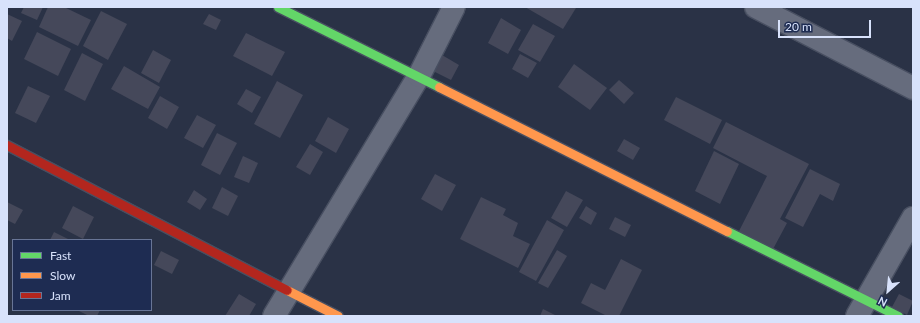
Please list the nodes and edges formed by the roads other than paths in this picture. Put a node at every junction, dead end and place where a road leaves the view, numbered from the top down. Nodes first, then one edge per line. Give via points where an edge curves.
1 (278, 7) edge
2 (454, 7) edge
3 (756, 7) edge
4 (419, 76) junction
5 (913, 88) edge
6 (7, 145) edge
7 (913, 218) edge
8 (288, 291) junction
9 (861, 308) edge
10 (274, 316) edge
11 (338, 316) edge
12 (898, 316) edge

1 - 4 street
2 - 4 street
3 - 5 street
4 - 8 street
4 - 9 street
6 - 8 street
7 - 9 street
8 - 10 street
8 - 11 street
9 - 12 street

